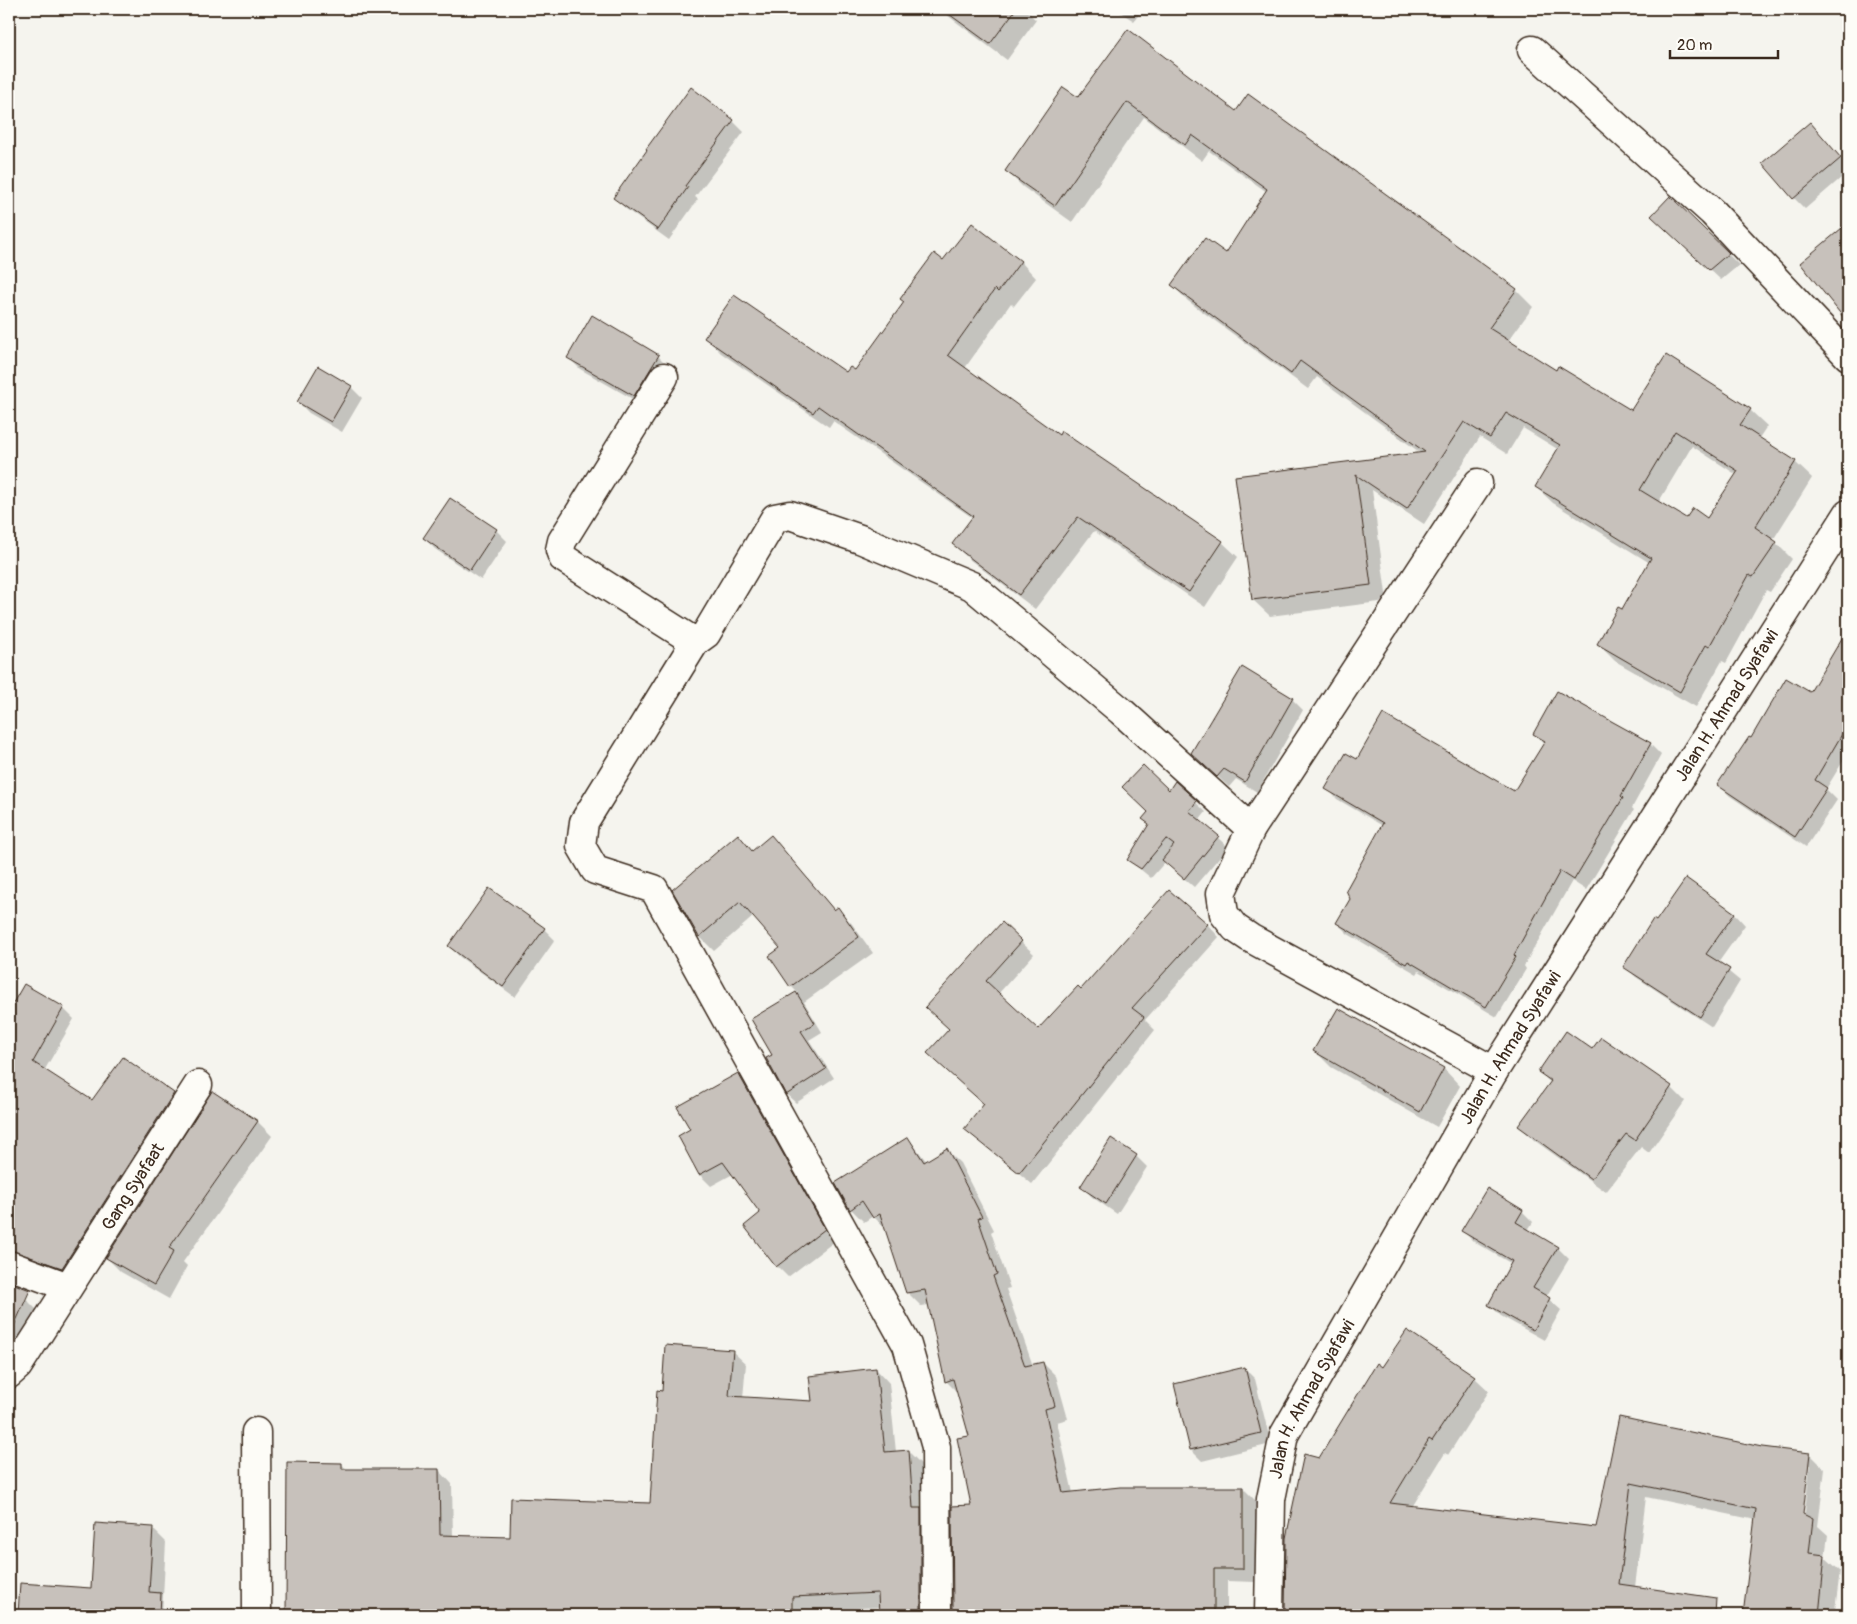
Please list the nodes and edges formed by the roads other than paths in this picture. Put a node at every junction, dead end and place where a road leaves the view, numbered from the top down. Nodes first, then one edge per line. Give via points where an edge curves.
1 (1532, 50) dead end
2 (1848, 356) edge
3 (664, 377) dead end
4 (1478, 483) dead end
5 (1848, 514) edge
6 (695, 642) junction
7 (1250, 829) junction
8 (1494, 1071) junction
9 (198, 1085) dead end
10 (9, 1265) edge
11 (68, 1288) junction
12 (9, 1374) edge
13 (256, 1432) dead end
14 (257, 1615) edge
15 (938, 1615) edge
16 (1269, 1615) edge

1 - 2 street via 1712,212
3 - 6 street via 562,540 560,550 563,558
4 - 7 street
5 - 8 street, Jalan H. Ahmad Syafawi
6 - 7 street via 706,634 774,518 790,515 860,539 972,586 1121,711
6 - 15 street via 584,822 581,846 596,870 654,889 907,1345 936,1446
7 - 8 street via 1221,893 1224,914 1235,928
8 - 16 street, Jalan H. Ahmad Syafawi via 1284,1435 1271,1499
9 - 11 street, Gang Syafaat
10 - 11 street
11 - 12 street, Gang Syafaat via 18,1366
13 - 14 street

